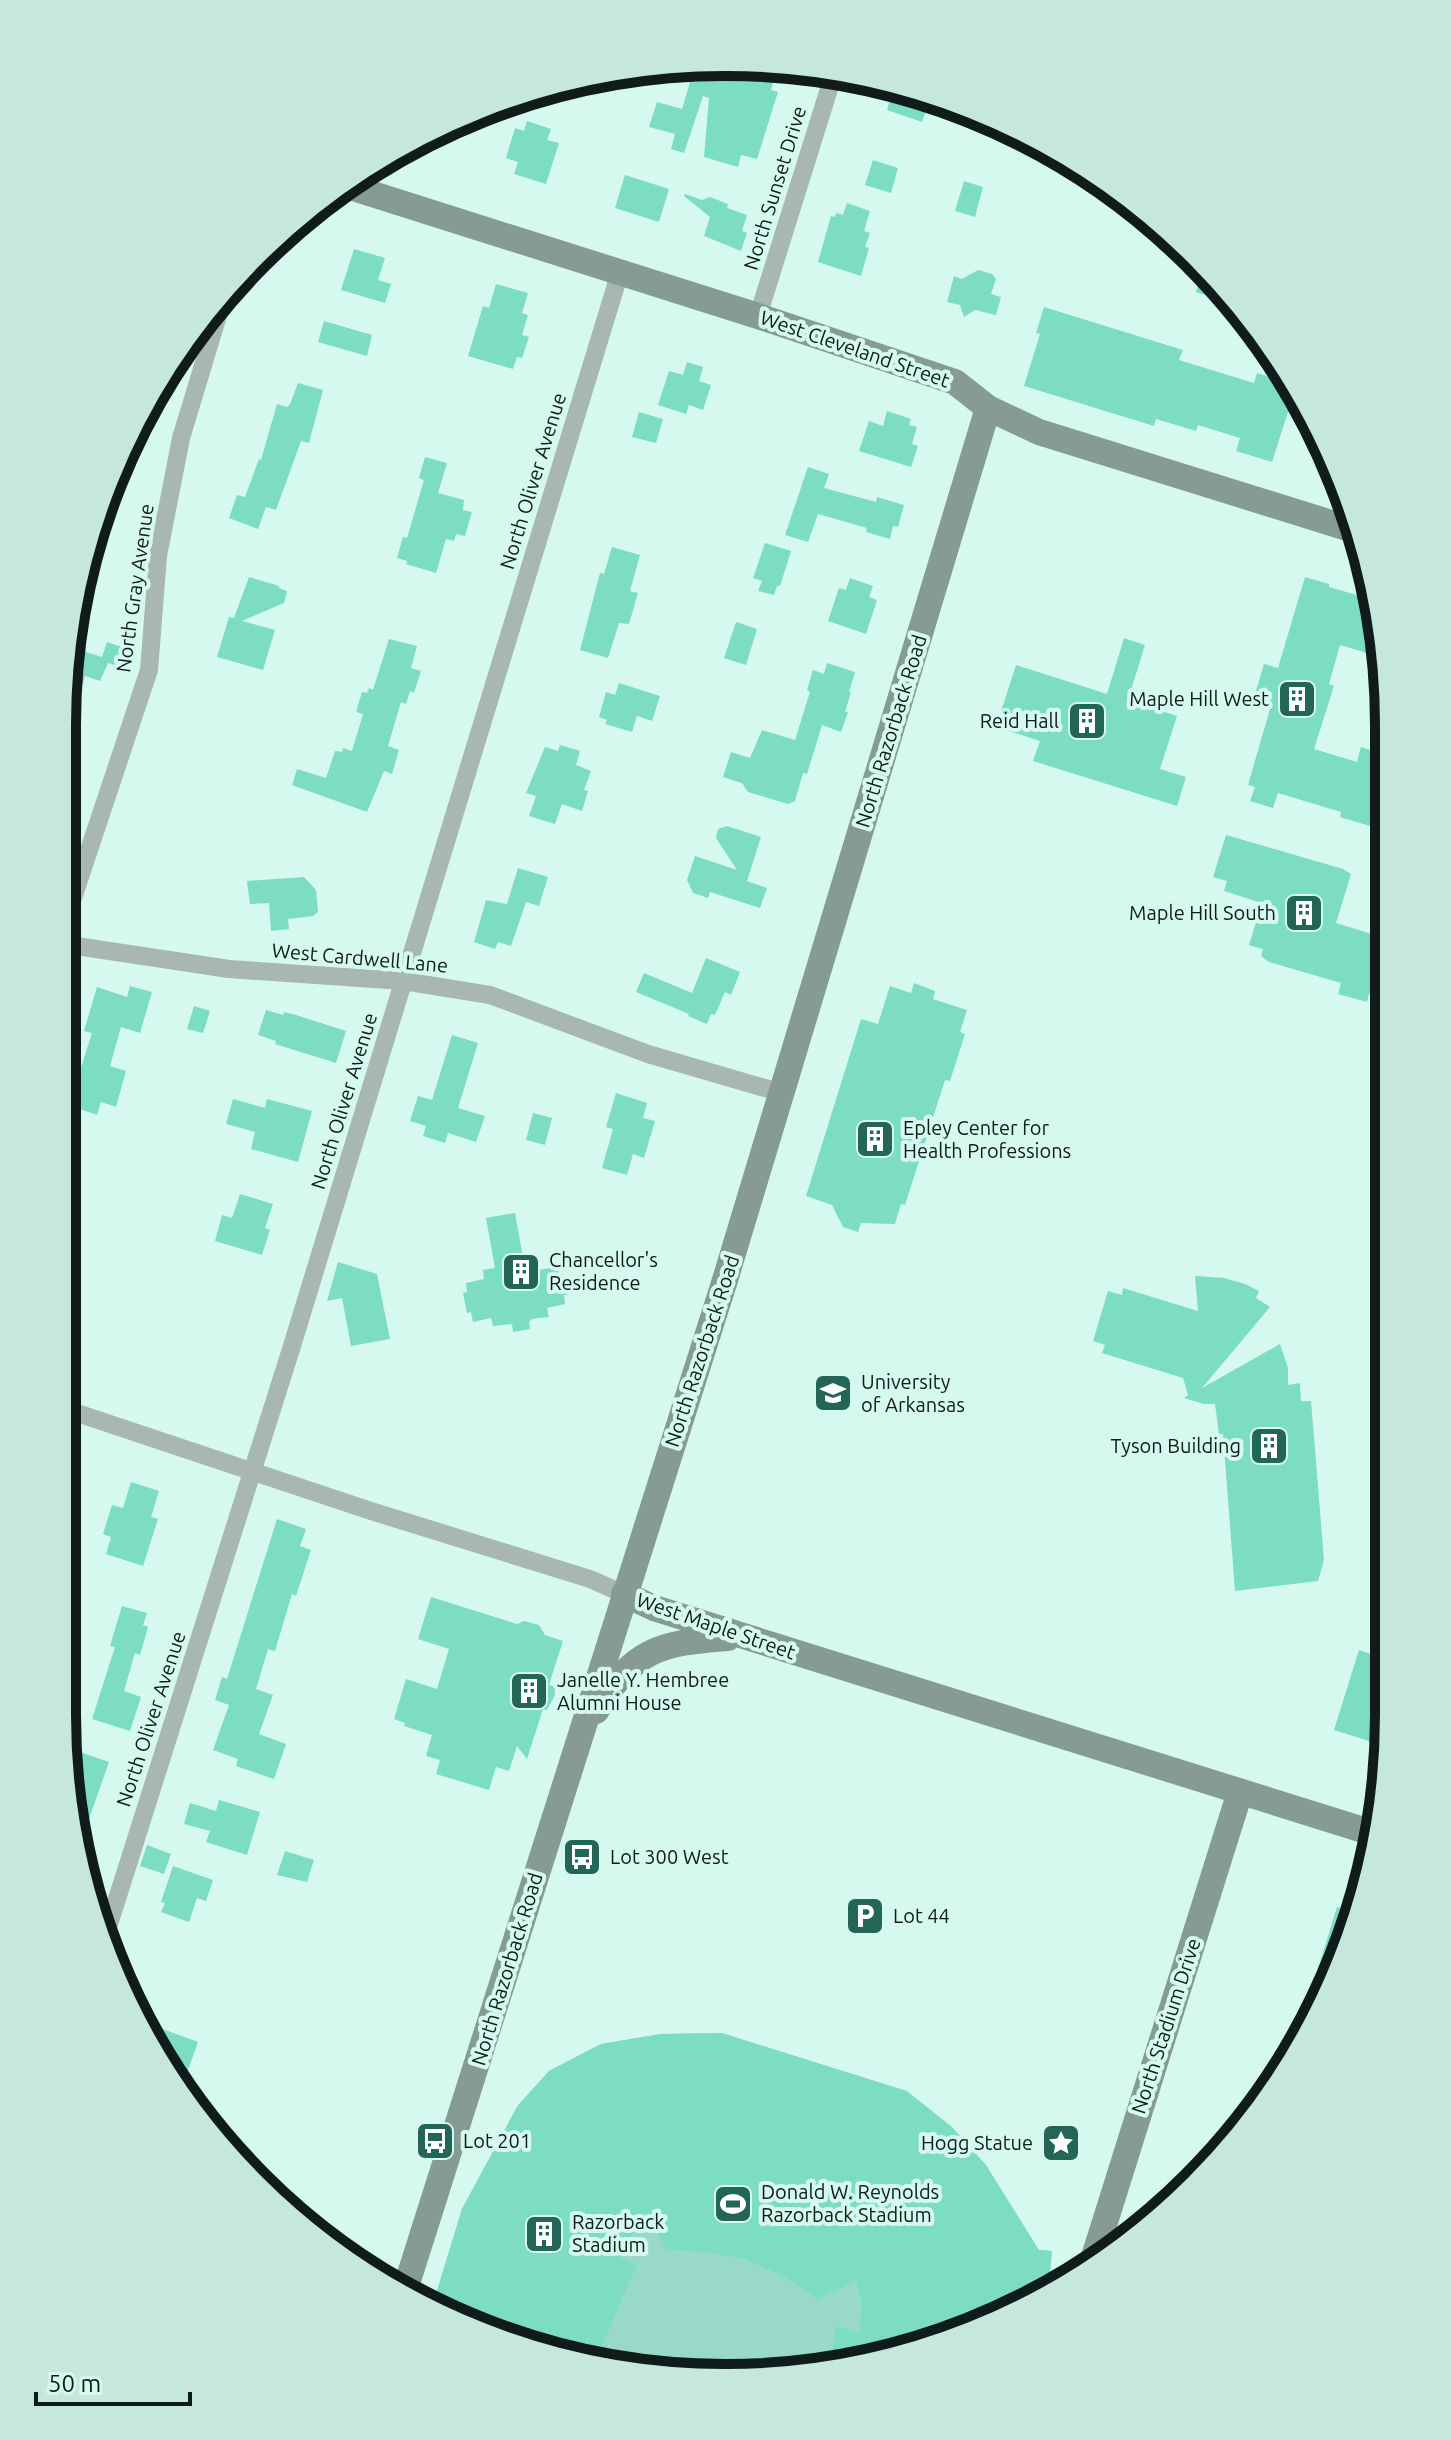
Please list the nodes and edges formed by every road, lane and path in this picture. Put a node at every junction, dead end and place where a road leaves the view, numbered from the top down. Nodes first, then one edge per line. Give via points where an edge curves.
1 (830, 85) edge
2 (359, 190) edge
3 (620, 272) junction
4 (758, 316) junction
5 (216, 322) edge
6 (988, 408) junction
7 (1344, 527) edge
8 (76, 889) edge
9 (76, 946) edge
10 (403, 981) junction
11 (782, 1093) junction
12 (76, 1413) edge
13 (253, 1472) junction
14 (624, 1594) junction
15 (744, 1637) junction
16 (579, 1737) junction
17 (1240, 1792) junction
18 (1365, 1830) edge
19 (110, 1922) edge
20 (1097, 2247) edge
21 (408, 2281) edge

1 - 4 street, North Sunset Drive
2 - 3 street, West Cleveland Street
3 - 4 street, West Cleveland Street
3 - 10 street, North Oliver Avenue
4 - 6 street, West Cleveland Street via 955,382
5 - 8 street, North Gray Avenue via 178,452 158,556 149,670
6 - 7 street, West Cleveland Street via 1039,432
6 - 11 street, North Razorback Road
9 - 10 street, West Cardwell Lane via 229,969
10 - 11 street, West Cardwell Lane via 490,995 648,1054
10 - 13 street, North Oliver Avenue
11 - 14 street, North Razorback Road
12 - 13 street, West Maple Street
13 - 14 street, West Maple Street
13 - 19 street, North Oliver Avenue
14 - 15 street, West Maple Street
14 - 16 street, North Razorback Road
15 - 16 street via 660,1646 631,1665
15 - 17 street, West Maple Street
16 - 21 street, North Razorback Road
17 - 18 street, West Maple Street
17 - 20 street, North Stadium Drive

